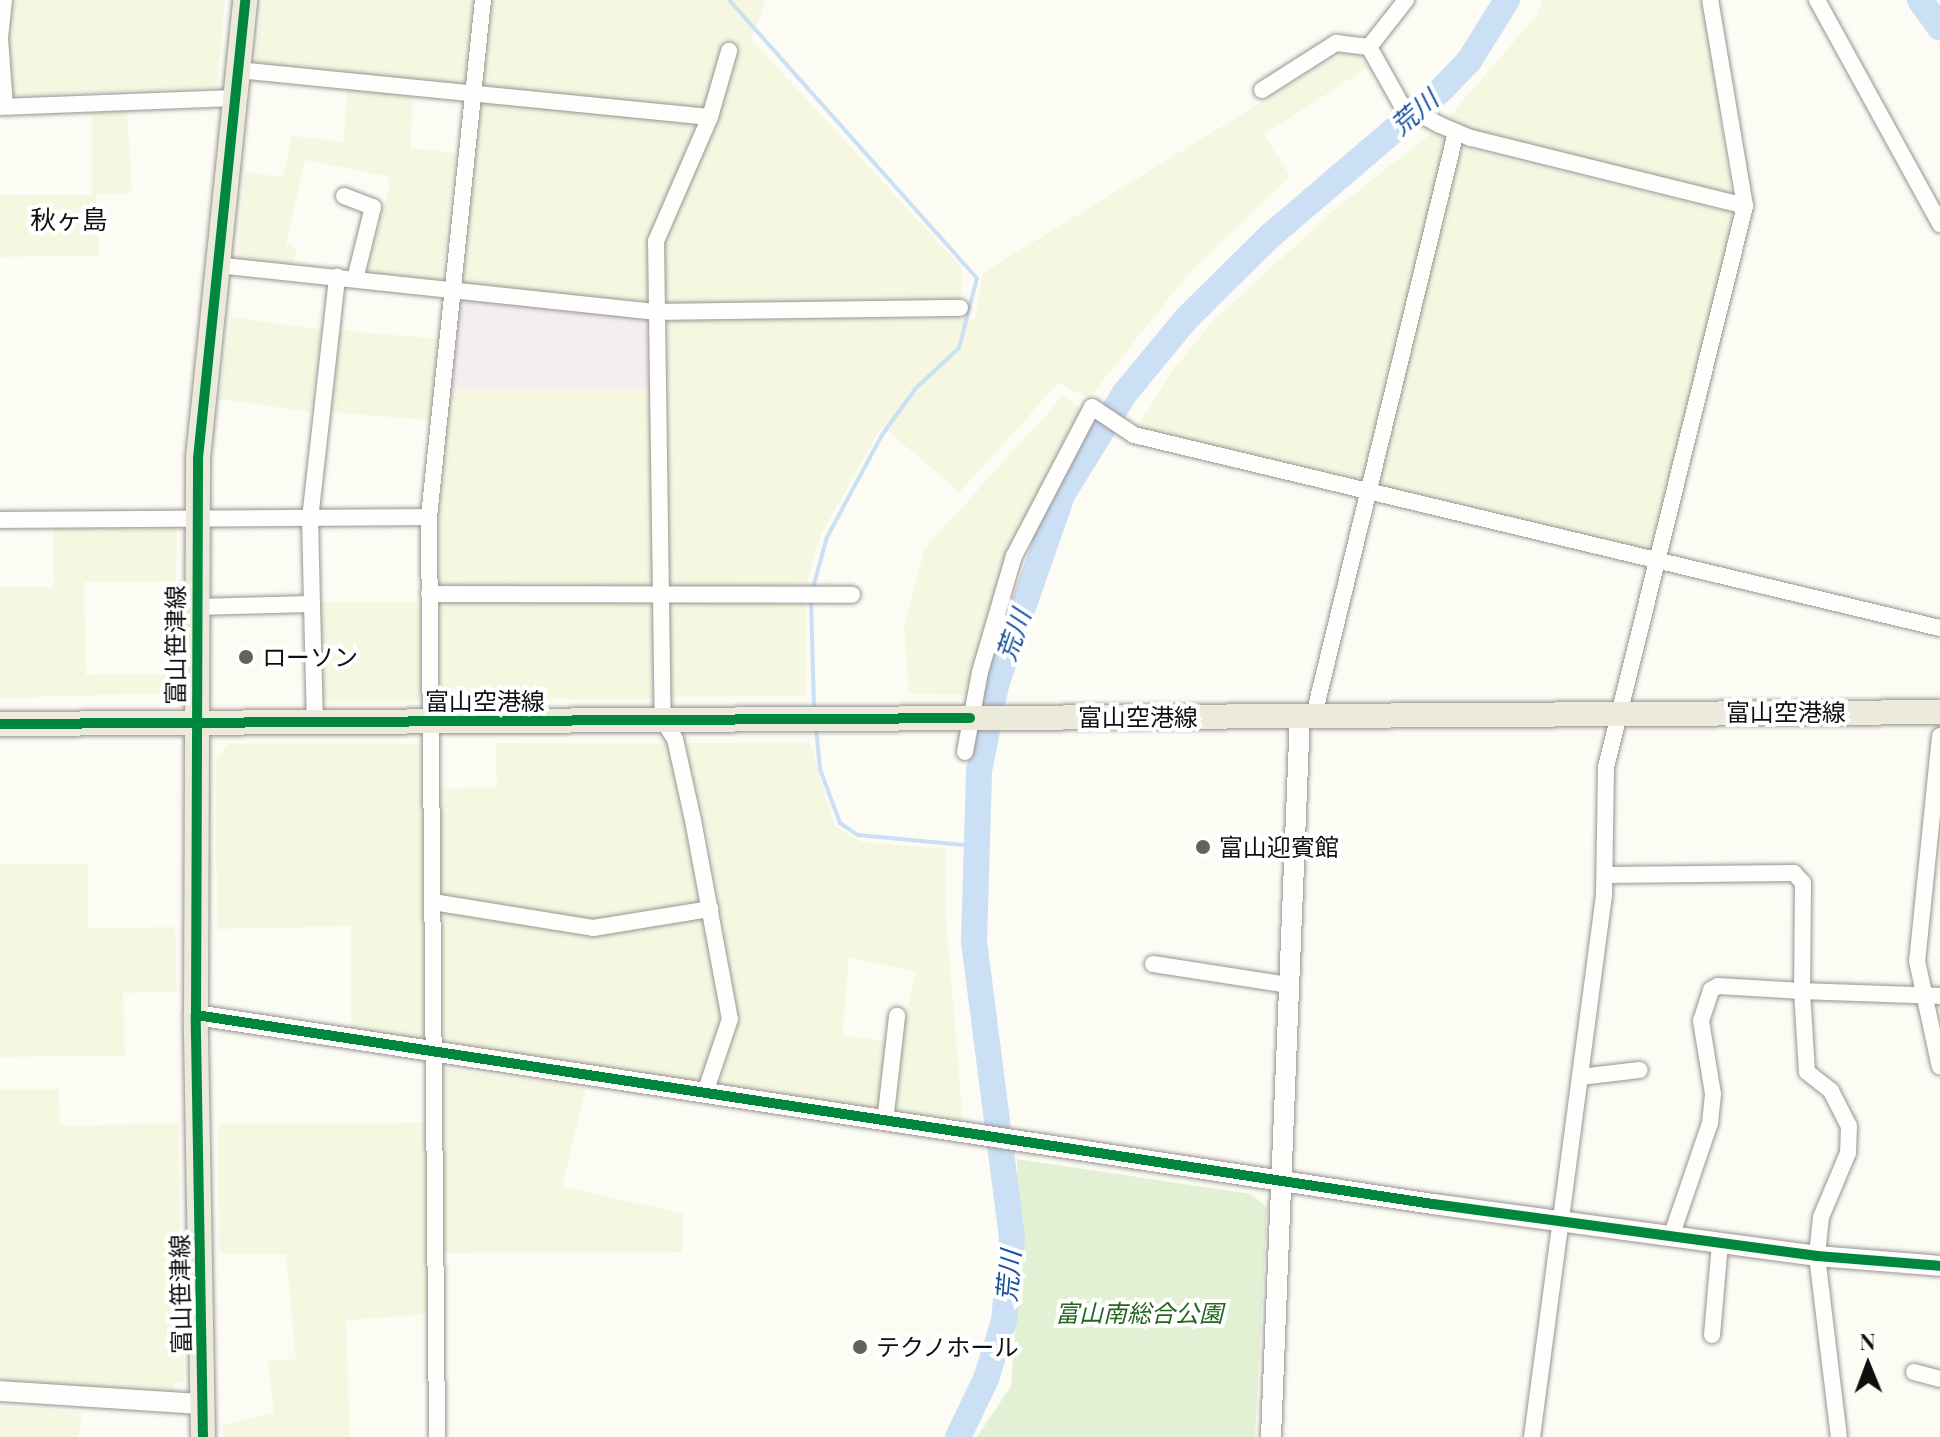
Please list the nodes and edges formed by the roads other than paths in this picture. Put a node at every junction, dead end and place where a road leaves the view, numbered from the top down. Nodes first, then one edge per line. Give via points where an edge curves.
1 (4, 0) edge
2 (245, 0) edge
3 (483, 0) edge
4 (1406, 0) edge
5 (1710, 0) edge
6 (1817, 0) edge
7 (0, 38) edge
8 (1369, 47) junction
9 (729, 51) dead end
10 (238, 70) junction
11 (1262, 90) dead end
12 (473, 93) junction
13 (234, 98) junction
14 (2, 106) edge
15 (710, 117) junction
16 (1456, 132) junction
17 (344, 196) dead end
18 (1745, 206) junction
19 (1940, 224) edge
20 (216, 265) junction
21 (337, 277) junction
22 (355, 279) junction
23 (452, 289) junction
24 (960, 308) dead end
25 (659, 312) junction
26 (1369, 491) junction
27 (429, 517) junction
28 (310, 519) junction
29 (0, 520) edge
30 (196, 520) junction
31 (1657, 560) junction
32 (429, 594) junction
33 (661, 595) junction
34 (852, 595) dead end
35 (312, 604) junction
36 (195, 607) junction
37 (1940, 628) edge
38 (1940, 712) edge
39 (1617, 713) junction
40 (1307, 716) junction
41 (970, 718) junction
42 (663, 720) junction
43 (431, 722) junction
44 (315, 723) junction
45 (0, 724) edge
46 (194, 725) junction
47 (1940, 736) edge
48 (965, 752) dead end
49 (1605, 875) junction
50 (433, 902) junction
51 (710, 909) junction
52 (1153, 964) dead end
53 (1289, 985) junction
54 (1802, 991) junction
55 (1933, 996) edge
56 (196, 1015) junction
57 (897, 1016) dead end
58 (434, 1051) junction
59 (1940, 1067) edge
60 (1640, 1070) dead end
61 (1580, 1077) junction
62 (705, 1093) junction
63 (885, 1122) junction
64 (1281, 1180) junction
65 (1561, 1222) junction
66 (1671, 1237) junction
67 (1720, 1243) junction
68 (1817, 1256) junction
69 (1940, 1266) edge
70 (1712, 1335) dead end
71 (1914, 1372) dead end
72 (1940, 1379) edge
73 (0, 1391) edge
74 (202, 1404) junction
75 (203, 1437) edge
76 (437, 1437) edge
77 (1271, 1437) edge
78 (1532, 1437) edge
79 (1839, 1437) edge

1 - 7 street
2 - 10 main road, 富山笹津線
3 - 12 street
4 - 8 street
5 - 18 street
6 - 19 street
7 - 14 street
8 - 11 street via 1336,43
8 - 16 street via 1401,104
9 - 15 street
10 - 12 street
10 - 13 main road, 富山笹津線
12 - 15 street
12 - 23 street
13 - 14 street
13 - 20 main road, 富山笹津線
15 - 25 street via 656,241
16 - 18 street
16 - 26 street
17 - 22 street via 373,207
18 - 31 street
20 - 21 street
20 - 30 main road, 富山笹津線
21 - 22 street
21 - 28 street
22 - 23 street
23 - 25 street
23 - 27 street
24 - 25 street
25 - 33 street
26 - 31 street
26 - 40 street
26 - 41 street via 1134,435 1092,407 1014,556
27 - 28 street
27 - 32 street
28 - 30 street
28 - 35 street
29 - 30 street
30 - 36 main road, 富山笹津線
31 - 37 street
31 - 39 street
32 - 33 street
32 - 43 street
33 - 34 street
33 - 42 street
35 - 36 street
35 - 44 street
36 - 46 main road, 富山笹津線
38 - 39 main road, 富山空港線
39 - 40 main road, 富山空港線
39 - 49 street via 1606,767
40 - 41 main road, 富山空港線
40 - 53 street
41 - 42 main road, 富山空港線
41 - 48 street
42 - 43 main road, 富山空港線
42 - 51 street via 675,739
43 - 44 main road, 富山空港線
43 - 50 street
44 - 46 main road, 富山空港線
45 - 46 main road, 富山空港線
46 - 56 main road, 富山笹津線
47 - 55 street via 1917,961
49 - 54 street via 1794,873 1803,883
49 - 61 street
50 - 51 street via 593,928
50 - 58 street
51 - 62 street via 730,1019
52 - 53 street
53 - 64 street
54 - 55 street
54 - 66 street via 1718,986 1711,990 1701,1021 1713,1094 1710,1123
54 - 68 street via 1807,1072 1831,1091 1849,1126 1848,1153 1821,1217
55 - 59 street
56 - 58 street
56 - 74 main road, 富山笹津線
57 - 63 street
58 - 62 street
58 - 76 street
60 - 61 street
61 - 65 street
62 - 63 street
63 - 64 street
64 - 65 street
64 - 77 street
65 - 66 street
65 - 78 street
66 - 67 street
67 - 68 street
67 - 70 street
68 - 69 street
68 - 79 street
71 - 72 street
73 - 74 street
74 - 75 main road, 富山笹津線

